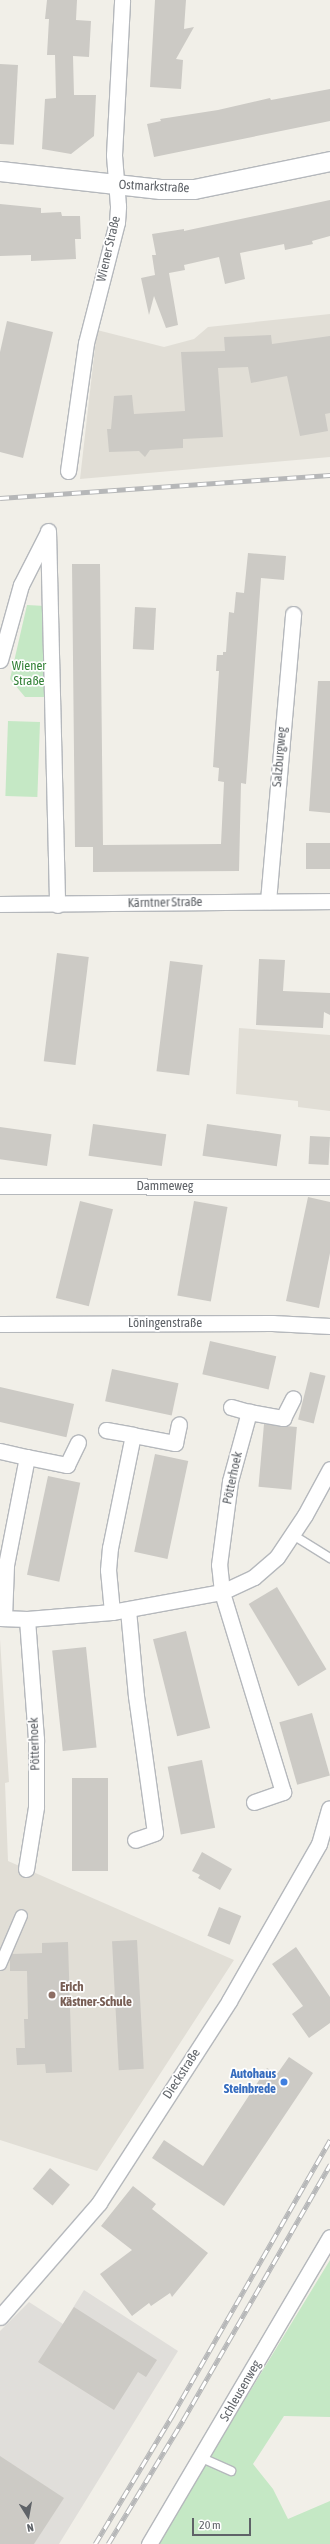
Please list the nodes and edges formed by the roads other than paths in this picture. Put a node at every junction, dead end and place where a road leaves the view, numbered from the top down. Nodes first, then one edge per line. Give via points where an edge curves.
1 (122, 0) edge
2 (330, 161) edge
3 (0, 171) edge
4 (117, 185) junction
5 (68, 471) dead end
6 (293, 614) dead end
7 (1, 651) edge
8 (268, 901) junction
9 (330, 901) edge
10 (0, 904) edge
11 (57, 905) junction
12 (0, 1186) edge
13 (330, 1187) edge
14 (0, 1324) edge
15 (330, 1326) edge
16 (293, 1398) dead end
17 (231, 1407) dead end
18 (249, 1412) junction
19 (179, 1424) dead end
20 (106, 1430) dead end
21 (133, 1435) junction
22 (78, 1442) dead end
23 (0, 1451) edge
24 (27, 1458) junction
25 (330, 1469) edge
26 (293, 1535) junction
27 (330, 1558) edge
28 (222, 1592) junction
29 (128, 1610) junction
30 (112, 1612) junction
31 (2, 1618) edge
32 (26, 1618) junction
33 (254, 1802) dead end
34 (329, 1808) dead end
35 (135, 1840) dead end
36 (26, 1869) dead end
37 (21, 1915) dead end
38 (0, 1964) edge
39 (330, 2237) edge
40 (0, 2317) edge
41 (202, 2458) junction
42 (231, 2471) dead end
43 (149, 2544) edge

1 - 4 street, Wiener Straße via 114,155
2 - 4 street, Ostmarkstraße via 194,189
3 - 4 street, Ostmarkstraße
4 - 5 street, Wiener Straße via 116,222 86,343
6 - 8 street, Salzburgweg
7 - 11 street via 21,584 48,531
8 - 9 street, Kärntner Straße
8 - 11 street, Kärntner Straße
10 - 11 street, Kärntner Straße
12 - 13 street, Dammeweg
14 - 15 street, Löningenstraße via 272,1323
16 - 18 street via 283,1418
17 - 18 street
18 - 28 street, Pötterhoek via 230,1481 220,1565
19 - 21 street via 175,1442
20 - 21 street
21 - 30 street via 110,1548 108,1570
22 - 24 street via 67,1465
23 - 24 street
24 - 31 street via 6,1565
25 - 26 street
26 - 27 lane
26 - 28 street via 277,1557 254,1577
28 - 29 street
28 - 33 street, Pötterhoek via 283,1792
29 - 30 street
29 - 35 street via 136,1696 155,1833
30 - 32 street
31 - 32 street
32 - 36 street, Pötterhoek via 36,1739 36,1807
34 - 40 street, Dieckstraße via 318,1844 229,2001 99,2203
37 - 38 street
39 - 41 street, Schleusenweg
41 - 42 lane
41 - 43 street, Schleusenweg

